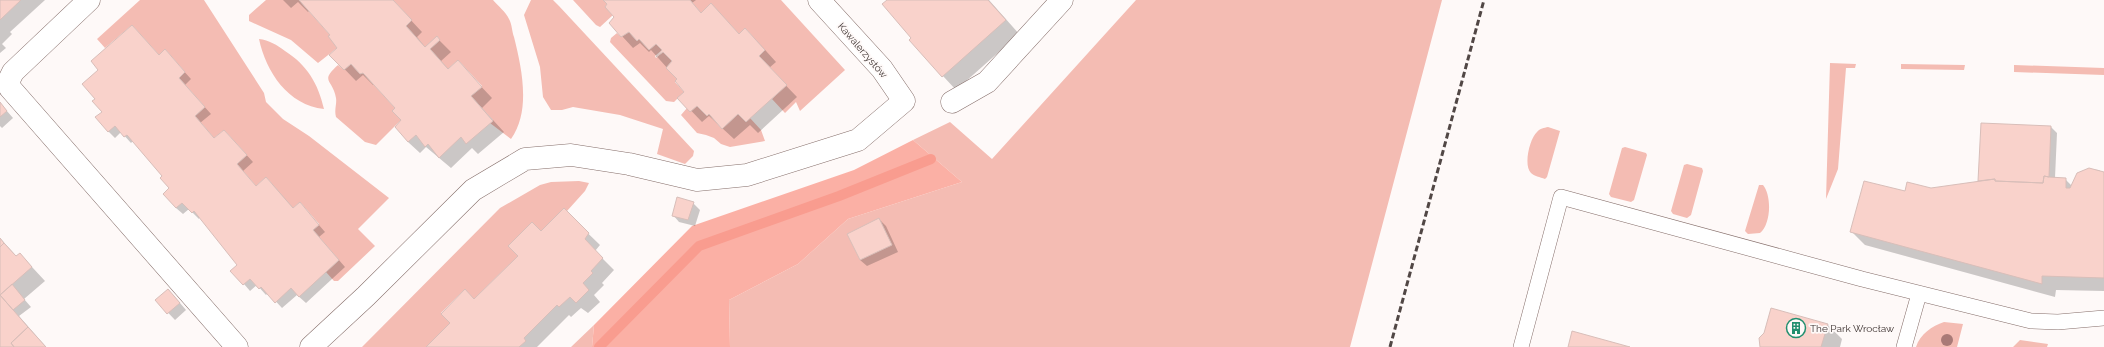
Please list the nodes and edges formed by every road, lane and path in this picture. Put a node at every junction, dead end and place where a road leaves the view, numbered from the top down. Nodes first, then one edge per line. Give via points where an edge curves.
1 (89, 0) edge
2 (819, 0) edge
3 (1062, 0) edge
4 (952, 102) dead end
5 (1919, 294) junction
6 (2104, 318) edge
7 (237, 347) edge
8 (311, 347) edge
9 (1521, 347) edge
10 (1904, 347) edge

1 - 7 street via 13,72 9,80 10,88
2 - 8 street, Kawalerzystów via 882,69 904,102 858,140 747,176 697,180 629,164 572,155 525,159 473,190
3 - 4 street via 987,82
5 - 6 lane via 2031,321 2058,322
5 - 9 lane via 1561,197
5 - 10 lane

